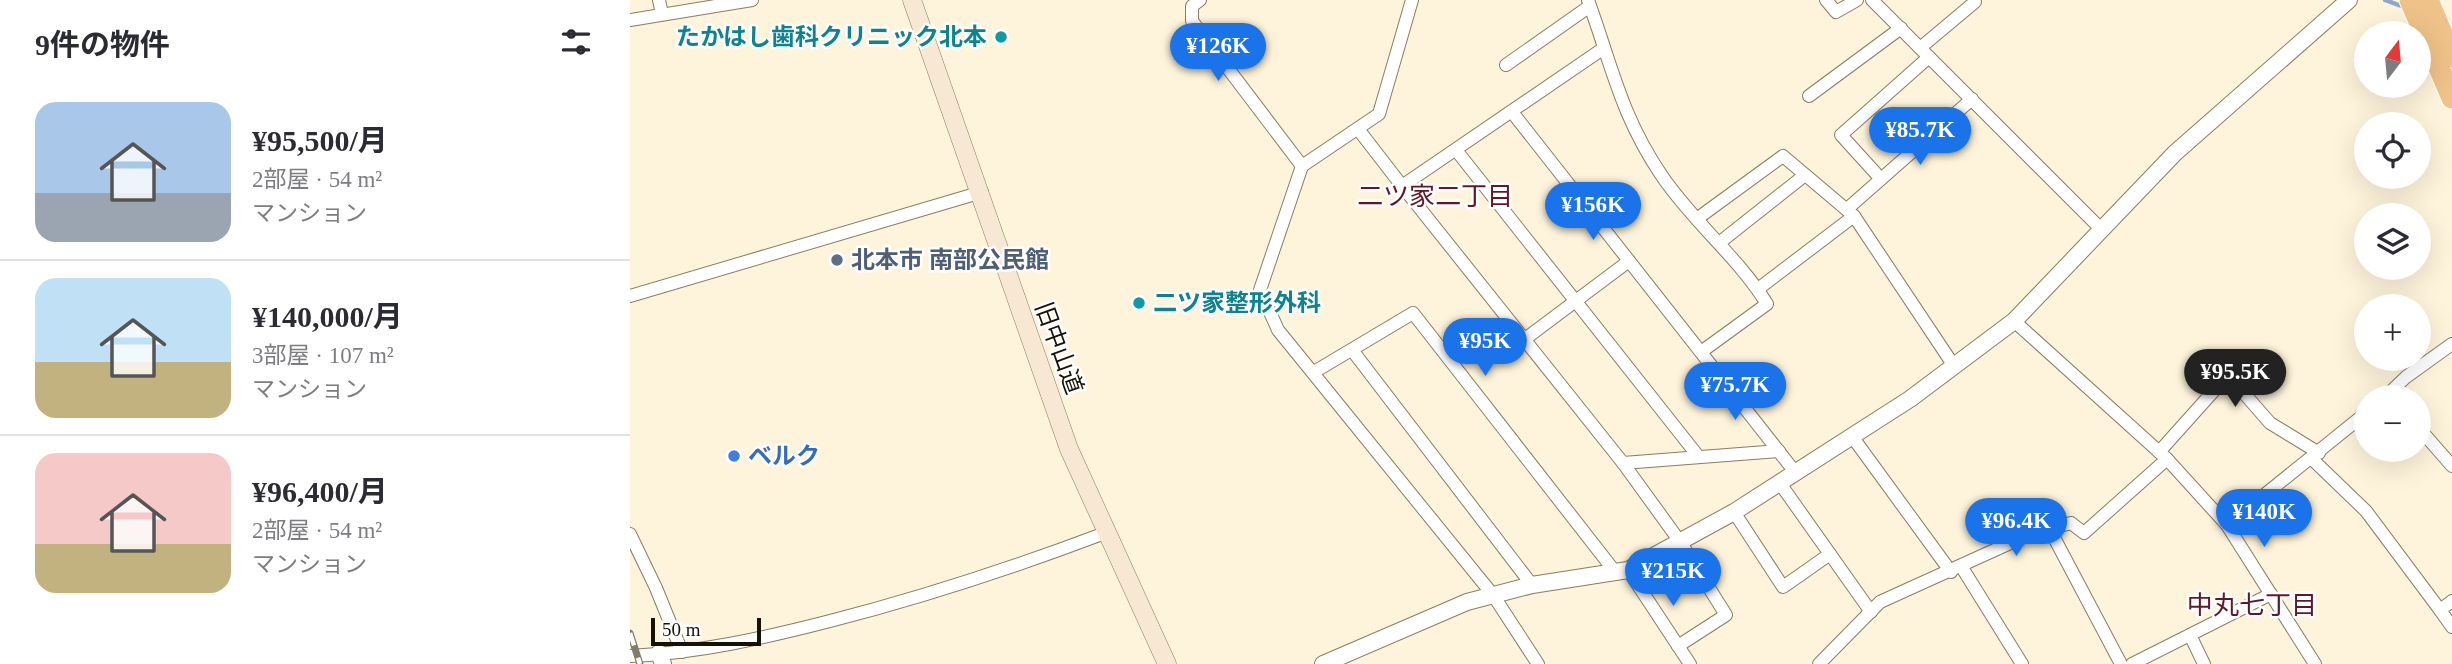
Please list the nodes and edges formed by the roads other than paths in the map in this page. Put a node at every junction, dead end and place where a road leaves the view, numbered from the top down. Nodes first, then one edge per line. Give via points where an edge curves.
1 (659, 0) edge
2 (752, 0) edge
3 (912, 0) edge
4 (1200, 0) edge
5 (1412, 0) edge
6 (1826, 0) edge
7 (1857, 0) edge
8 (1872, 0) edge
9 (2348, 0) edge
10 (2410, 0) edge
11 (2427, 0) edge
12 (1975, 2) dead end
13 (1589, 3) edge
14 (662, 14) junction
15 (630, 20) edge
16 (1900, 28) junction
17 (1604, 48) junction
18 (1925, 52) junction
19 (2452, 57) edge
20 (1506, 65) dead end
21 (1809, 96) dead end
22 (2452, 98) edge
23 (1972, 99) junction
24 (1512, 112) junction
25 (1358, 129) junction
26 (1456, 150) junction
27 (1302, 166) junction
28 (1805, 175) junction
29 (1881, 179) junction
30 (1402, 186) junction
31 (982, 192) junction
32 (1850, 213) junction
33 (1698, 218) junction
34 (2101, 229) junction
35 (1719, 243) junction
36 (1629, 261) junction
37 (1758, 289) junction
38 (630, 296) edge
39 (1577, 300) junction
40 (2014, 321) junction
41 (1525, 339) junction
42 (2452, 344) edge
43 (1352, 350) junction
44 (1701, 352) junction
45 (1954, 366) junction
46 (1314, 372) junction
47 (2399, 385) edge
48 (2354, 423) edge
49 (1851, 435) junction
50 (2431, 442) edge
51 (1779, 451) junction
52 (1698, 456) junction
53 (2163, 456) junction
54 (2315, 456) junction
55 (1623, 463) junction
56 (2452, 466) edge
57 (1795, 472) junction
58 (1779, 482) junction
59 (1734, 512) junction
60 (2227, 525) junction
61 (2049, 528) junction
62 (1105, 533) junction
63 (630, 534) edge
64 (1681, 543) junction
65 (1830, 554) junction
66 (1956, 569) junction
67 (1622, 572) junction
68 (1532, 585) junction
69 (2271, 594) junction
70 (1493, 595) junction
71 (2452, 601) edge
72 (2440, 610) junction
73 (1871, 612) junction
74 (2452, 626) edge
75 (2190, 635) junction
76 (1678, 646) junction
77 (681, 652) junction
78 (630, 656) edge
79 (661, 659) edge
80 (1167, 664) edge
81 (1323, 664) edge
82 (1538, 664) edge
83 (1690, 664) edge
84 (1819, 664) edge
85 (2022, 664) edge
86 (2121, 664) edge
87 (2132, 664) edge
88 (2204, 664) edge
89 (2315, 664) edge

1 - 14 street
2 - 14 street
3 - 31 main road, 旧中山道
4 - 27 street via 1192,6 1192,21
5 - 25 street via 1379,114
6 - 7 street via 1836,12
8 - 16 street
9 - 34 street via 2175,153
10 - 22 highway
11 - 19 highway
12 - 18 street
13 - 17 street
13 - 20 street
14 - 15 street
16 - 18 street
16 - 21 street
17 - 24 street
17 - 33 street via 1635,134 1664,179
18 - 23 street
18 - 29 street via 1841,135
23 - 29 street
23 - 34 street
24 - 26 street
24 - 36 street
25 - 27 street
25 - 30 street
26 - 30 street
26 - 39 street
27 - 46 street via 1261,290 1278,330
28 - 32 street
28 - 33 street via 1783,156
28 - 35 street
29 - 32 street
30 - 41 street
31 - 38 street
31 - 62 main road, 旧中山道 via 1046,385
32 - 37 street
32 - 45 street
33 - 35 street
34 - 40 street
35 - 37 street
36 - 39 street
36 - 44 street
37 - 44 street via 1767,304
39 - 41 street
39 - 52 street
40 - 45 street
40 - 53 street
41 - 55 street
42 - 47 street
43 - 46 street
43 - 67 street via 1413,313
43 - 68 street
44 - 51 street
45 - 49 street
46 - 70 street
48 - 54 street
49 - 57 street
49 - 66 street
50 - 56 street
51 - 52 street
51 - 57 street
52 - 55 street
53 - 54 street via 2228,375 2270,423
53 - 60 street
53 - 61 street via 2084,533 2071,523
54 - 60 street
54 - 72 street via 2366,511
55 - 64 street
57 - 58 street
58 - 59 street
58 - 65 street
59 - 64 street
59 - 65 street via 1783,587
60 - 69 street
61 - 66 street
61 - 86 street
62 - 77 street via 892,605 761,639
62 - 80 main road, 旧中山道
63 - 77 street
64 - 67 street
64 - 76 street via 1726,615
65 - 73 street
66 - 73 street via 1881,602
66 - 85 street
67 - 68 street
67 - 76 street
68 - 70 street
69 - 75 street
69 - 89 street
70 - 81 street
70 - 82 street
71 - 72 street
72 - 74 street
73 - 84 street
75 - 87 street
75 - 88 street
76 - 83 street
77 - 79 street
78 - 79 street

